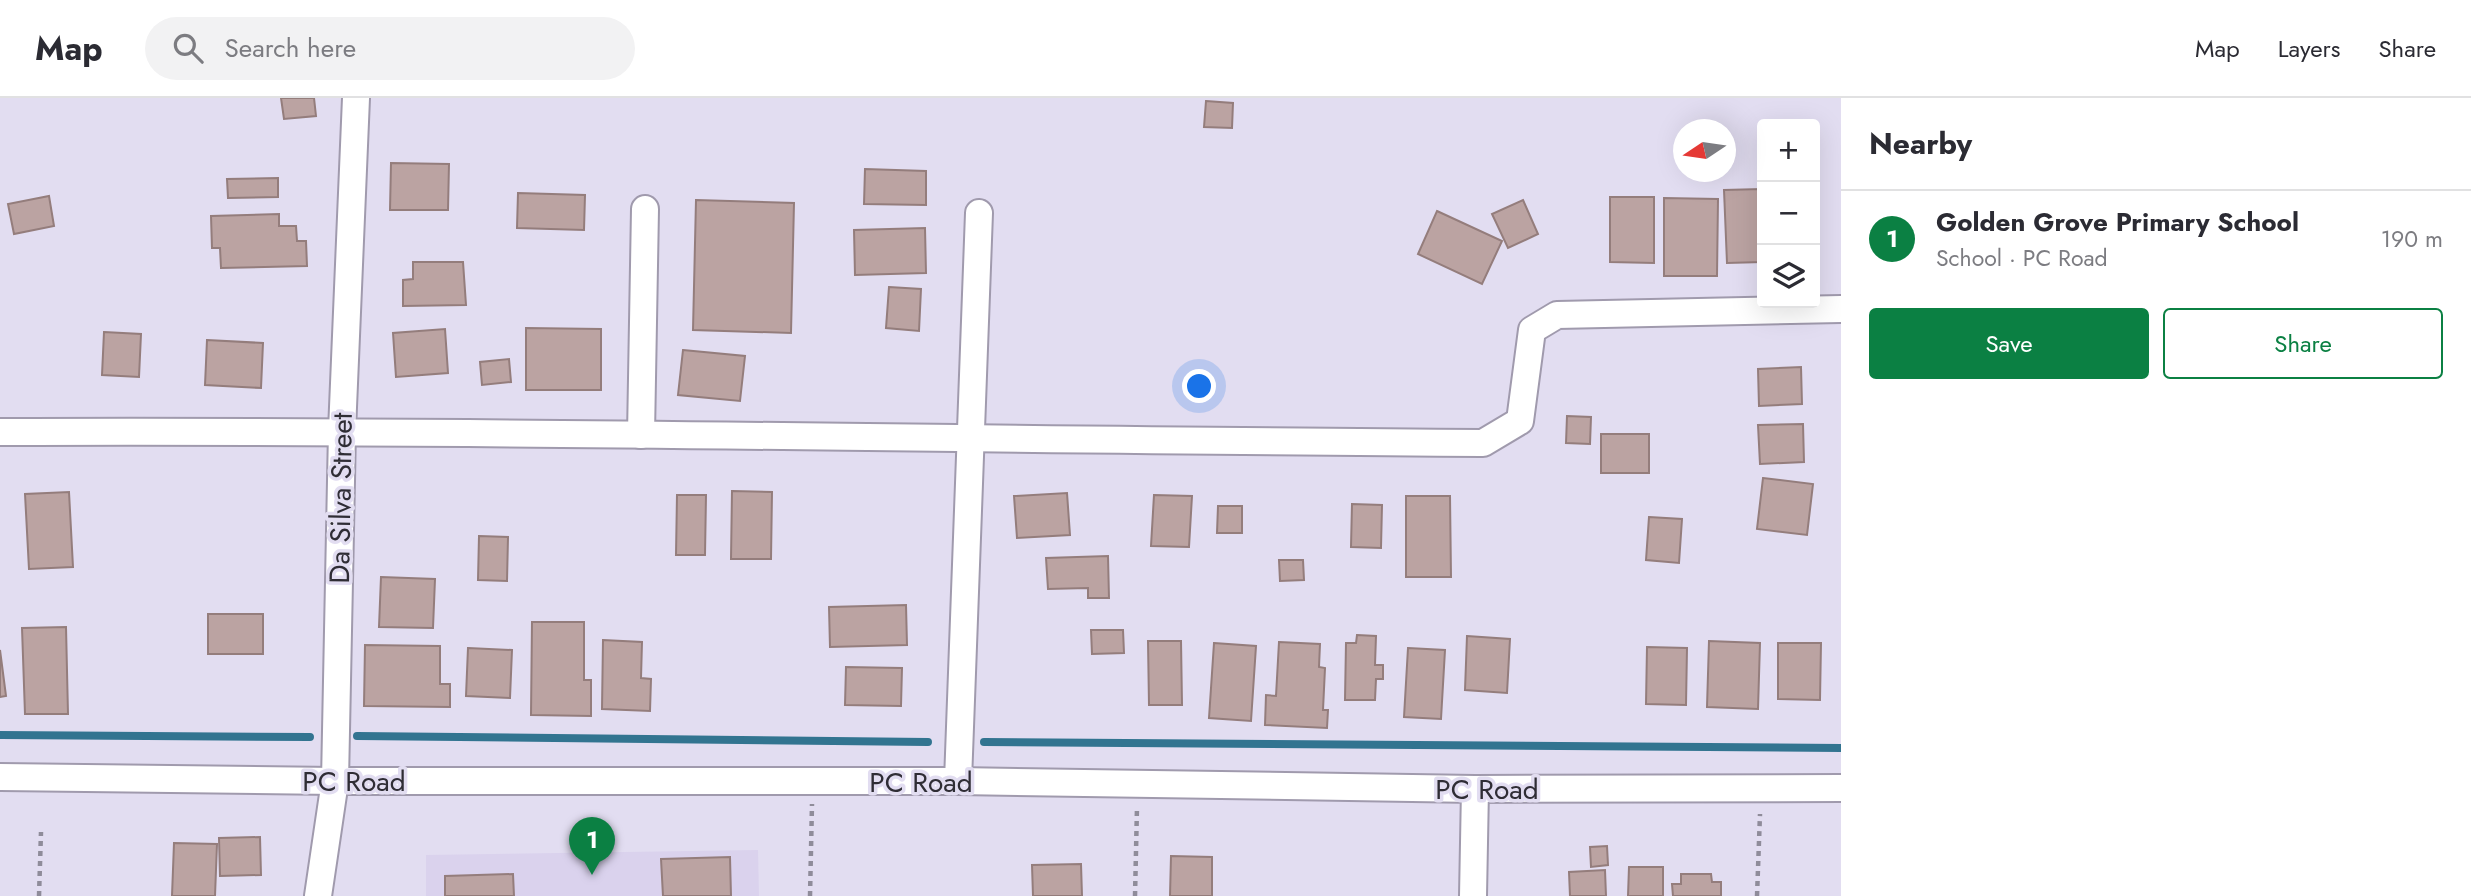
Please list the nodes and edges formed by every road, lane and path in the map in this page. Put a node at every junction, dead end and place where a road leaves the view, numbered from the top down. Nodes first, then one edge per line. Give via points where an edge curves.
1 (356, 98) edge
2 (645, 209) dead end
3 (979, 213) dead end
4 (1841, 309) edge
5 (342, 431) junction
6 (0, 432) edge
7 (640, 435) junction
8 (971, 440) junction
9 (0, 778) edge
10 (335, 781) junction
11 (958, 781) junction
12 (812, 783) junction
13 (1138, 785) junction
14 (1841, 788) edge
15 (1475, 789) junction
16 (1761, 789) junction
17 (41, 832) dead end
18 (38, 896) edge
19 (318, 896) edge
20 (810, 896) edge
21 (1135, 896) edge
22 (1473, 896) edge
23 (1757, 896) edge

1 - 5 street, Da Silva Street
2 - 7 street
3 - 8 street
4 - 8 street via 1557,315 1532,330 1520,421 1483,443
5 - 6 street
5 - 7 street
5 - 10 street, Da Silva Street
7 - 8 street
8 - 11 street
9 - 10 street, PC Road
10 - 12 street, PC Road
10 - 19 street, Da Silva Street
11 - 12 street, PC Road
11 - 13 street, PC Road
12 - 20 path
13 - 15 street, PC Road
13 - 21 path
14 - 16 street, PC Road
15 - 16 street, PC Road
15 - 22 street
16 - 23 path
17 - 18 path

